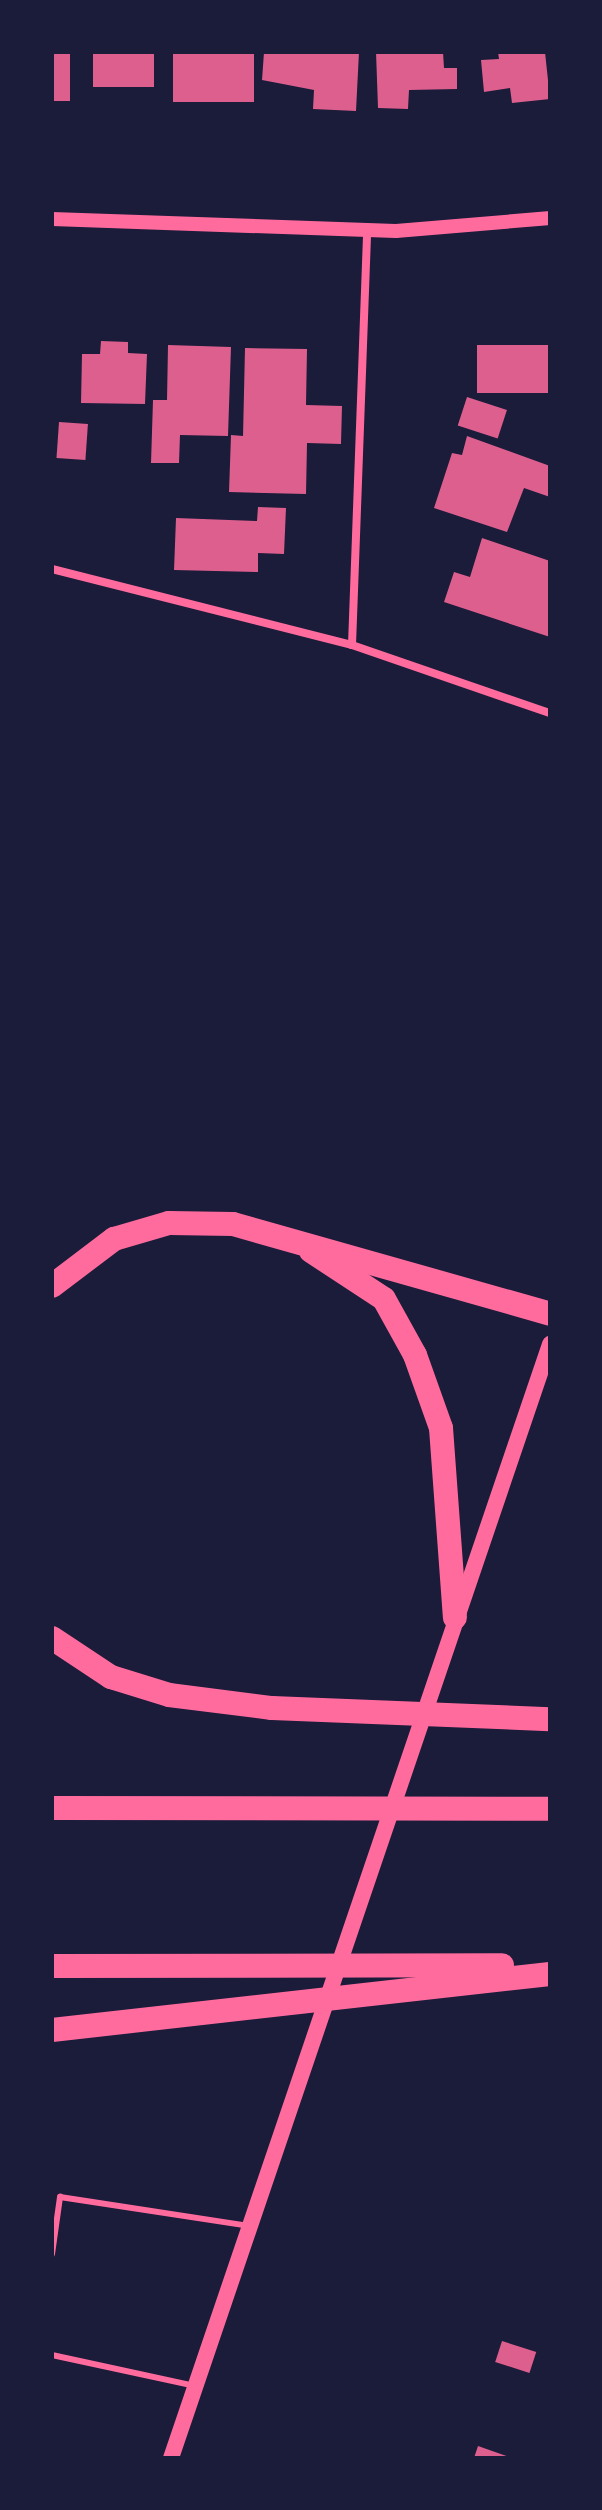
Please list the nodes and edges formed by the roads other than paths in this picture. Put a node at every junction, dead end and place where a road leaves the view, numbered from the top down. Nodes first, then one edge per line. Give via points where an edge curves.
1 (550, 218) edge
2 (52, 219) edge
3 (367, 230) junction
4 (52, 569) edge
5 (352, 645) junction
6 (550, 713) edge
7 (282, 1233) junction
8 (52, 1286) edge
9 (550, 1314) edge
10 (550, 1344) edge
11 (455, 1617) junction
12 (52, 1638) edge
13 (550, 1719) edge
14 (52, 1808) edge
15 (550, 1809) edge
16 (550, 1963) edge
17 (52, 1966) edge
18 (550, 1974) edge
19 (52, 2030) edge
20 (249, 2226) junction
21 (52, 2254) edge
22 (52, 2355) edge
23 (195, 2386) junction
24 (171, 2458) edge

1 - 3 street
2 - 3 street
3 - 5 street
4 - 5 street
5 - 6 street
7 - 8 highway via 169,1223 114,1239
7 - 9 highway
7 - 11 highway via 384,1299 415,1355 441,1428
10 - 11 main road
11 - 20 main road
12 - 13 highway via 111,1677 169,1695 272,1708
14 - 15 highway
16 - 17 highway
18 - 19 highway
20 - 21 lane via 60,2197
20 - 23 main road
22 - 23 lane
23 - 24 main road

